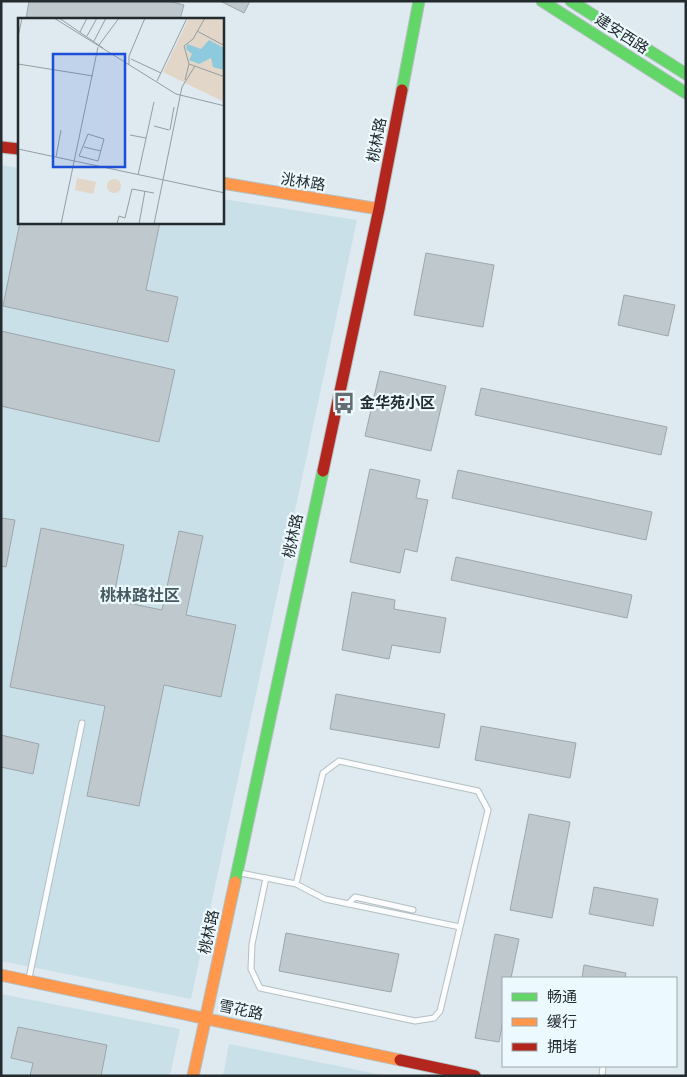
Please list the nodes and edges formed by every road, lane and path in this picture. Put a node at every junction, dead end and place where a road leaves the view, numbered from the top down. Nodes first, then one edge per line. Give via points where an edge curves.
1 (419, 1) edge
2 (542, 1) edge
3 (571, 1) edge
4 (686, 74) edge
5 (686, 93) edge
6 (1, 146) edge
7 (18, 149) edge
8 (224, 183) edge
9 (379, 209) junction
10 (82, 723) dead end
11 (237, 873) junction
12 (266, 878) junction
13 (296, 884) junction
14 (348, 904) junction
15 (413, 910) dead end
16 (460, 927) junction
17 (1, 975) edge
18 (28, 981) junction
19 (205, 1018) junction
20 (193, 1076) edge
21 (475, 1076) edge

1 - 9 street, 桃林路
2 - 5 street, 建安西路
3 - 4 street, 建安西路
6 - 7 street
8 - 9 street, 洮林路
9 - 11 street, 桃林路
10 - 18 lane
11 - 12 lane
11 - 19 street, 桃林路
12 - 13 lane
12 - 16 lane via 252,944 251,970 260,988 415,1021 434,1018 440,1011
13 - 14 lane via 325,899
13 - 16 lane via 323,773 339,761 478,791 488,810
14 - 15 lane via 355,897
14 - 16 lane
17 - 18 street, 雪花路
18 - 19 street, 雪花路
19 - 20 street, 桃林路
19 - 21 street, 雪花路

